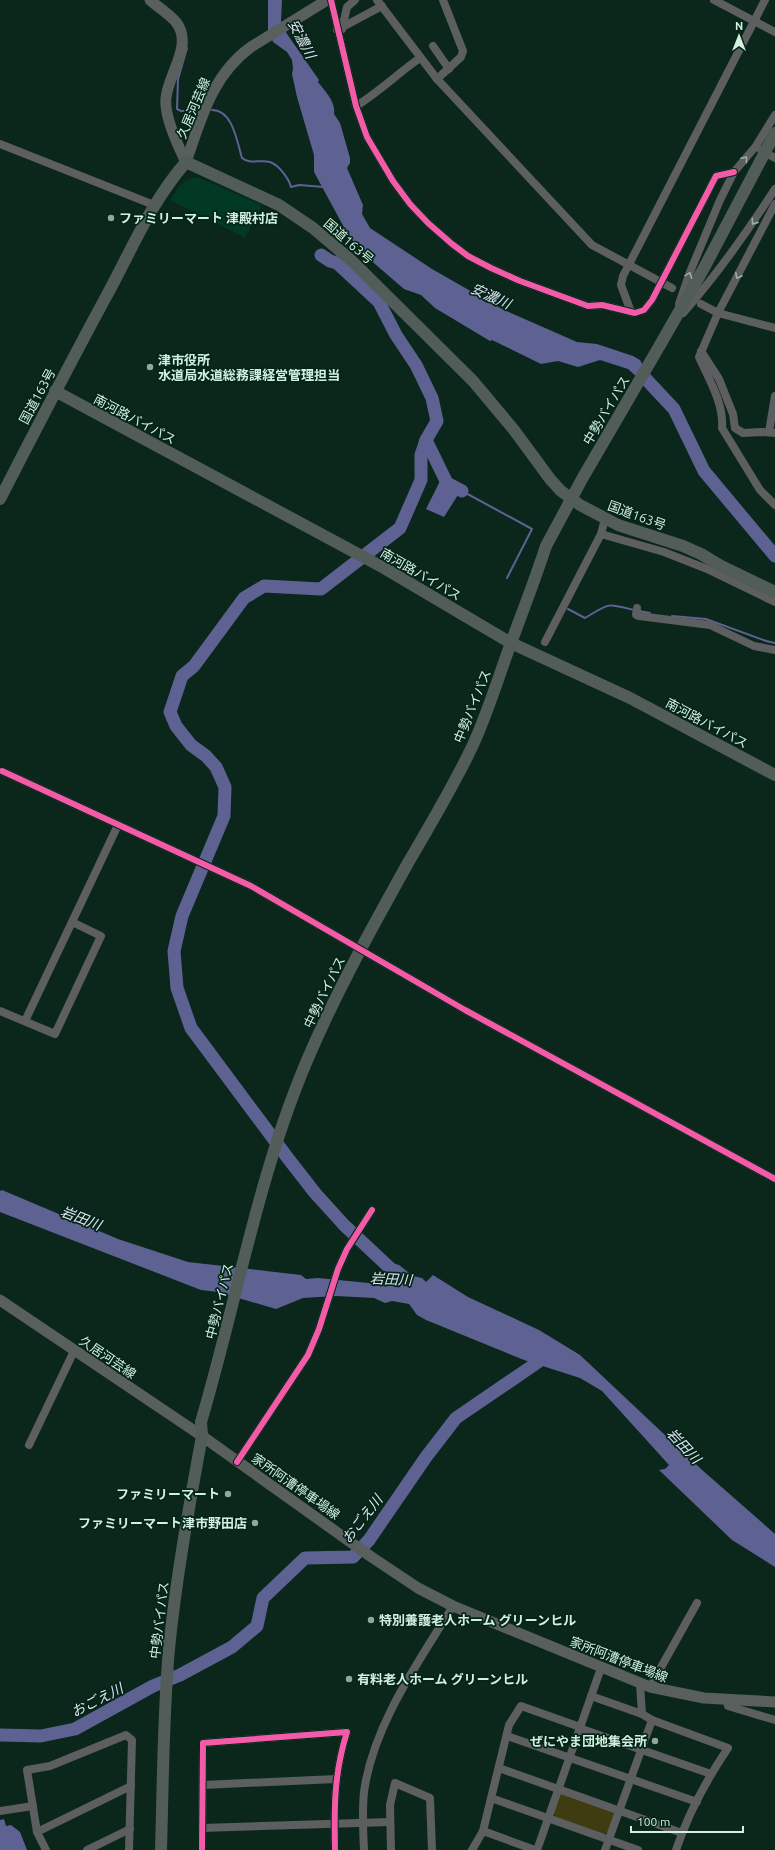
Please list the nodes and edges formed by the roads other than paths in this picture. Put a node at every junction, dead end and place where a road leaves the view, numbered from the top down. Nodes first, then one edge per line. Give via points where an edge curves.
1 (150, 0) edge
2 (327, 0) edge
3 (331, 0) edge
4 (355, 0) edge
5 (443, 0) edge
6 (714, 0) edge
7 (765, 0) edge
8 (379, 3) edge
9 (754, 21) junction
10 (340, 30) junction
11 (775, 32) edge
12 (433, 46) dead end
13 (420, 58) junction
14 (449, 68) junction
15 (437, 79) junction
16 (356, 106) junction
17 (775, 114) edge
18 (775, 132) edge
19 (0, 144) edge
20 (756, 146) junction
21 (775, 158) edge
22 (186, 162) junction
23 (734, 172) junction
24 (775, 189) edge
25 (775, 204) edge
26 (154, 205) junction
27 (628, 264) junction
28 (662, 282) junction
29 (672, 288) dead end
30 (701, 304) dead end
31 (632, 312) junction
32 (718, 313) junction
33 (671, 325) junction
34 (775, 328) edge
35 (701, 351) junction
36 (55, 391) junction
37 (775, 396) edge
38 (772, 433) edge
39 (0, 499) edge
40 (775, 505) edge
41 (605, 519) junction
42 (601, 534) junction
43 (775, 592) edge
44 (775, 602) edge
45 (636, 611) dead end
46 (545, 642) dead end
47 (511, 643) junction
48 (775, 650) edge
49 (2, 771) dead end
50 (775, 775) edge
51 (118, 825) junction
52 (72, 922) junction
53 (360, 950) junction
54 (0, 1011) edge
55 (25, 1021) junction
56 (775, 1179) edge
57 (372, 1210) dead end
58 (0, 1300) edge
59 (74, 1351) junction
60 (202, 1436) junction
61 (28, 1445) dead end
62 (237, 1462) junction
63 (697, 1603) dead end
64 (452, 1606) junction
65 (601, 1668) junction
66 (645, 1686) junction
67 (591, 1696) junction
68 (727, 1700) junction
69 (775, 1702) edge
70 (642, 1714) junction
71 (652, 1720) junction
72 (775, 1720) edge
73 (580, 1727) junction
74 (507, 1736) junction
75 (641, 1750) junction
76 (570, 1757) junction
77 (499, 1768) junction
78 (710, 1774) junction
79 (336, 1779) junction
80 (631, 1779) junction
81 (203, 1785) junction
82 (131, 1786) junction
83 (558, 1789) junction
84 (491, 1798) junction
85 (697, 1802) junction
86 (33, 1806) junction
87 (0, 1811) edge
88 (619, 1811) junction
89 (548, 1818) junction
90 (390, 1822) junction
91 (363, 1823) junction
92 (334, 1824) junction
93 (202, 1828) junction
94 (130, 1829) junction
95 (483, 1831) junction
96 (37, 1832) junction
97 (682, 1833) junction
98 (609, 1840) junction
99 (46, 1850) edge
100 (87, 1850) edge
101 (128, 1850) edge
102 (161, 1850) edge
103 (202, 1850) edge
104 (335, 1850) edge
105 (364, 1850) edge
106 (391, 1850) edge
107 (432, 1850) edge
108 (472, 1850) edge
109 (536, 1850) edge
110 (606, 1850) edge
111 (638, 1850) edge
112 (676, 1850) edge

1 - 22 main road via 175,21 181,35 181,51 166,102 174,135
2 - 22 main road, 久居河芸線 via 251,47 226,70 212,93
3 - 10 street
4 - 10 street via 347,7
5 - 14 street via 463,51 461,57
6 - 9 street
7 - 9 street
8 - 10 street
8 - 13 street
9 - 11 street
9 - 27 street
10 - 16 street
12 - 14 street
13 - 15 street
13 - 16 street
14 - 15 street
15 - 27 street via 592,245
16 - 31 street via 368,137 393,181 410,204 468,256 520,281 588,306 602,305
17 - 20 street
18 - 33 highway, 中勢バイパス, bridge via 704,268
19 - 26 street
20 - 21 street
23 -> 20 street
22 - 26 highway, 国道163号 via 172,177
22 - 41 highway, 国道163号 via 279,205 333,244 403,310 473,382 561,491
23 - 28 street via 716,176
33 -> 23 street via 690,272
24 -> 33 street via 706,288
25 -> 32 street
26 - 36 highway, 国道163号
27 - 28 street
27 - 31 street via 621,284
28 - 29 street
28 - 31 street via 644,310
30 - 32 street
32 - 34 street
32 - 35 street
33 - 47 highway, 中勢バイパス, bridge via 582,478 546,546
35 - 38 street via 719,379 733,414 735,428 742,433
35 - 40 street via 699,358 723,418 722,428 757,484
36 - 39 highway, 国道163号
36 - 47 highway, 南河路バイパス via 384,568
37 - 38 street
41 - 42 street
41 - 43 highway, 国道163号 via 702,554
42 - 44 street via 664,552
42 - 46 street
45 - 48 street via 667,620 710,625 754,646
47 - 50 highway, 南河路バイパス via 630,698
47 - 53 highway, 中勢バイパス via 472,746
49 - 51 street
51 - 52 street
51 - 53 street via 251,886
52 - 55 street
52 - 55 street via 101,936 54,1034
53 - 56 street
53 - 60 highway, 中勢バイパス via 310,1051 270,1162 201,1422
54 - 55 street
57 - 62 street via 347,1249 336,1272 319,1329 308,1355
58 - 59 main road, 久居河芸線
59 - 60 main road, 久居河芸線
59 - 61 street
60 - 62 main road, 家所阿漕停車場線
60 - 102 highway, 中勢バイパス via 183,1543 169,1649
62 - 64 main road, 家所阿漕停車場線 via 370,1556 418,1588
63 - 66 street
64 - 65 main road, 家所阿漕停車場線
64 - 91 street via 380,1734 365,1791
65 - 66 main road, 家所阿漕停車場線
65 - 67 street
66 - 68 main road, 家所阿漕停車場線 via 687,1696
66 - 70 street
67 - 70 street
67 - 73 street
68 - 69 main road, 家所阿漕停車場線
68 - 72 street via 728,1706
70 - 71 street
71 - 75 street
71 - 78 street via 728,1748
73 - 74 street via 521,1706 509,1725
73 - 75 street
73 - 76 street
74 - 76 street
74 - 77 street
75 - 78 street
75 - 80 street
76 - 80 street
76 - 83 street
77 - 83 street
77 - 84 street
78 - 85 street
79 - 81 street
79 - 81 street via 347,1732 203,1743
79 - 92 street
80 - 85 street
80 - 88 street
81 - 93 street
82 - 86 street via 132,1740 126,1735 50,1766 27,1770
82 - 94 street
82 - 96 street
83 - 88 street
83 - 89 street
84 - 89 street
84 - 95 street
85 - 97 street
86 - 87 street
86 - 96 street
88 - 97 street
88 - 98 street
89 - 98 street
89 - 109 street
90 - 91 street
90 - 106 street
90 - 107 street via 390,1805 396,1783 430,1798
91 - 92 street
91 - 105 street
92 - 93 street
92 - 104 street
93 - 103 street
94 - 100 street
94 - 101 street
95 - 108 street
95 - 109 street
96 - 99 street
97 - 112 street
98 - 110 street
98 - 111 street

